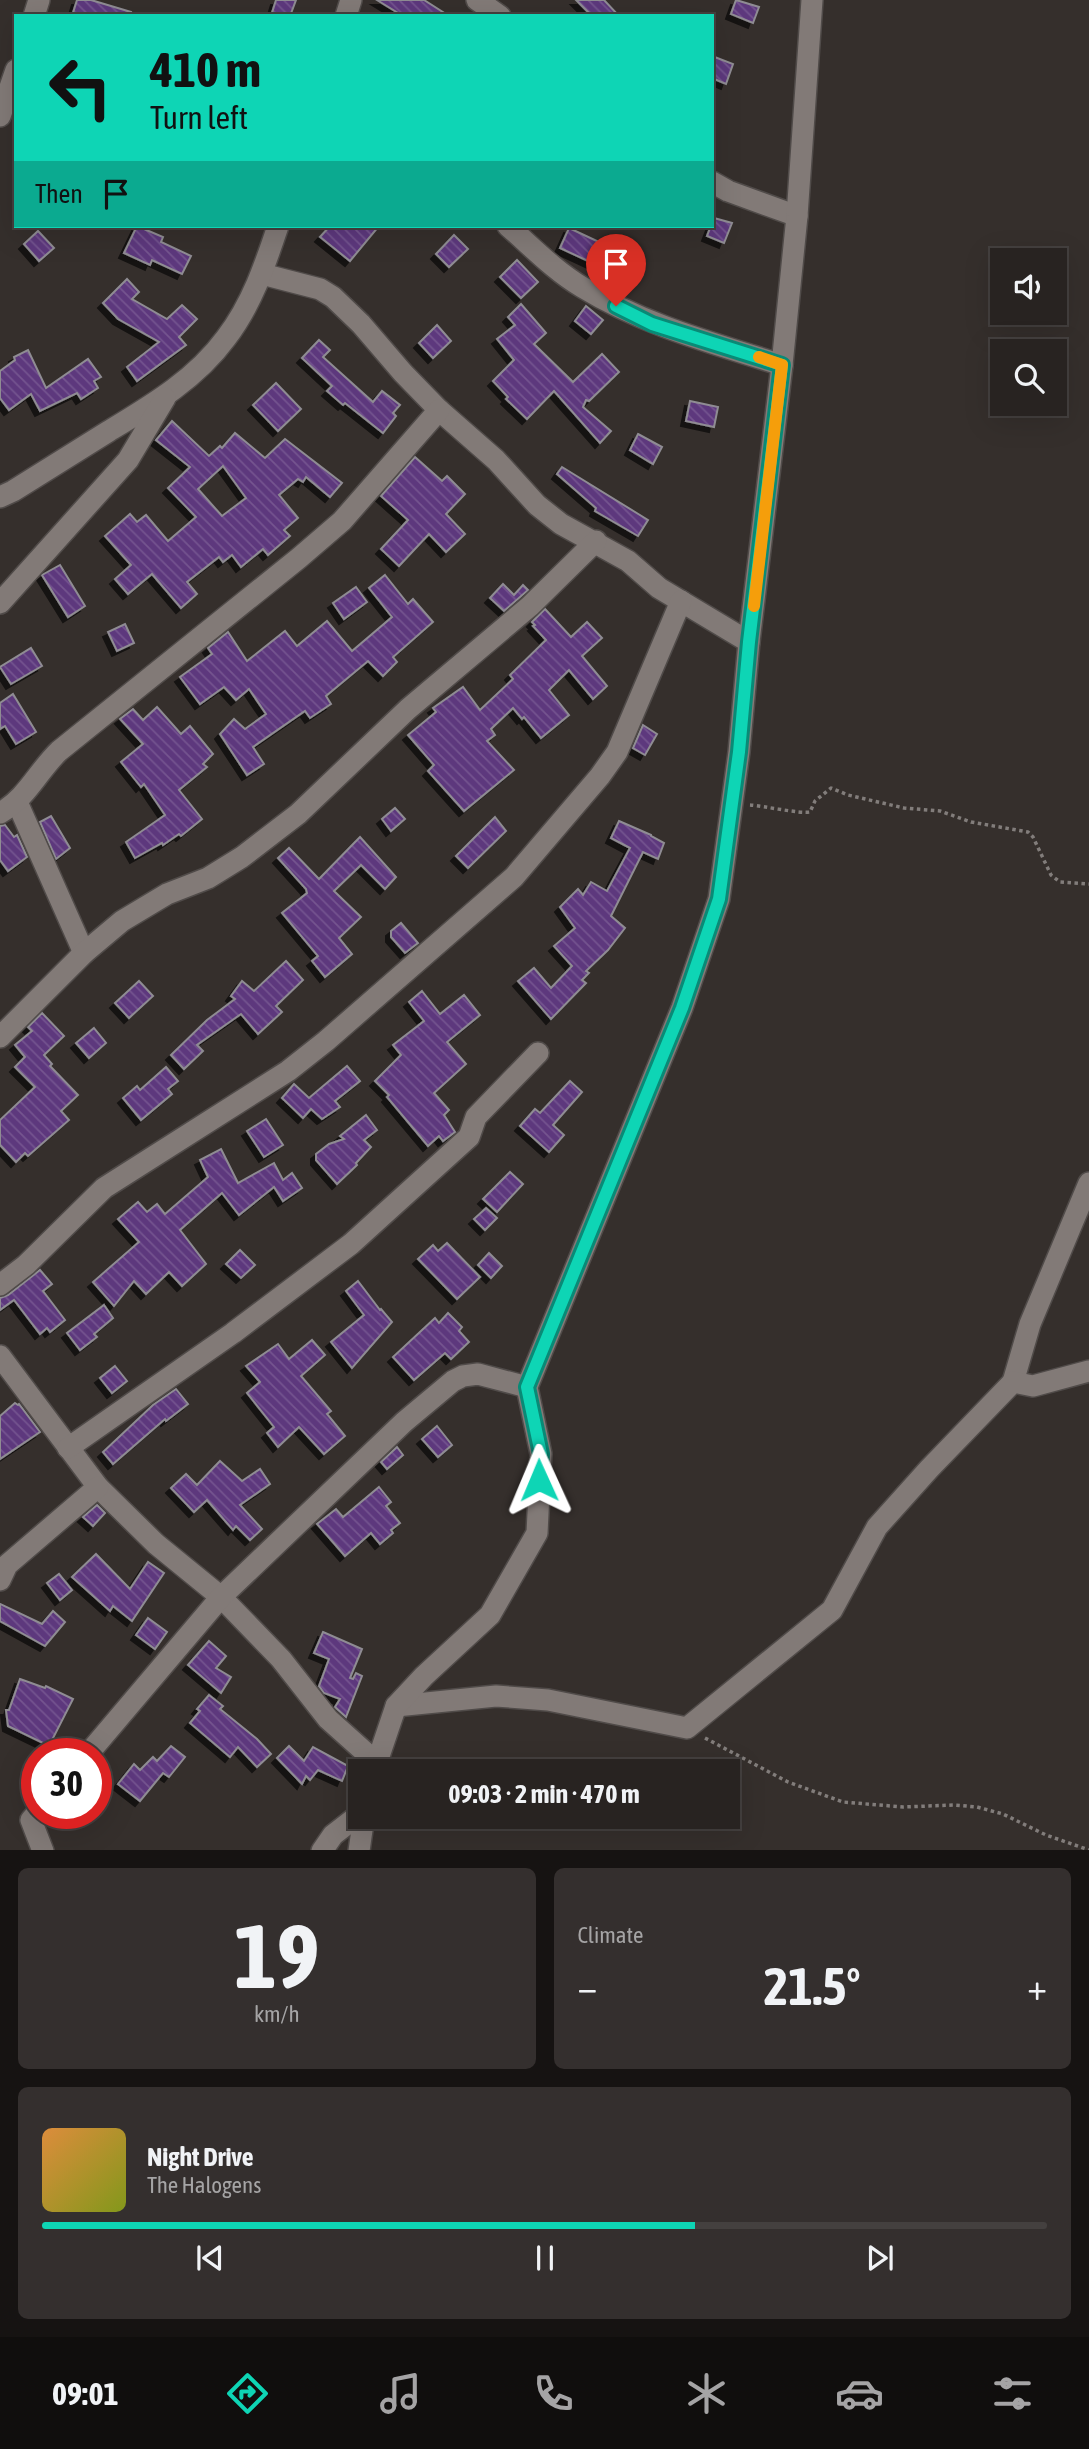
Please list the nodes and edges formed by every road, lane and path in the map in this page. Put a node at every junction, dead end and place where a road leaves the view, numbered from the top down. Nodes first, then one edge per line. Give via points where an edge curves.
1 (477, 0) edge
2 (812, 0) edge
3 (497, 14) edge
4 (14, 76) edge
5 (0, 116) edge
6 (714, 183) edge
7 (797, 216) junction
8 (277, 228) edge
9 (510, 228) edge
10 (262, 274) junction
11 (782, 365) junction
12 (166, 396) junction
13 (439, 410) junction
14 (0, 497) edge
15 (596, 541) junction
16 (681, 601) junction
17 (0, 603) edge
18 (749, 642) junction
19 (732, 803) junction
20 (8, 808) edge
21 (1089, 884) edge
22 (84, 953) junction
23 (0, 1037) edge
24 (538, 1053) dead end
25 (1089, 1183) edge
26 (0, 1284) edge
27 (0, 1356) edge
28 (1089, 1371) edge
29 (1013, 1382) junction
30 (527, 1387) junction
31 (68, 1448) junction
32 (98, 1487) junction
33 (0, 1580) edge
34 (221, 1597) junction
35 (396, 1706) junction
36 (687, 1728) junction
37 (102, 1738) edge
38 (368, 1759) edge
39 (377, 1759) edge
40 (348, 1825) edge
41 (35, 1829) edge
42 (361, 1829) edge
43 (43, 1850) edge
44 (322, 1850) edge
45 (359, 1850) edge
46 (1089, 1850) edge

1 - 3 street
2 - 7 street
4 - 5 street
6 - 7 street
7 - 11 street
8 - 10 street
9 - 11 street via 580,286 616,306 652,324
10 - 12 street via 226,338
10 - 13 street via 333,297
11 - 18 street
12 - 14 street
12 - 17 street via 128,460
13 - 15 street via 496,460 537,505 561,524
13 - 20 street via 342,521 59,751 31,788
15 - 16 street
15 - 22 street via 298,814 208,878 167,894 122,920
16 - 18 street
16 - 26 street via 617,752 514,877 326,1041 288,1071 104,1188 26,1265
18 - 19 street
19 - 21 path via 804,813 831,788 904,808 1020,829 1033,837 1051,875 1060,882
19 - 30 street via 719,899 702,956
20 - 22 street
22 - 23 street
24 - 31 street via 476,1117 469,1137 351,1244
25 - 29 street via 1030,1324
27 - 31 street
28 - 29 street via 1033,1386
29 - 36 street via 877,1528 832,1610
30 - 34 street via 478,1374 453,1381
30 - 35 street via 541,1454 537,1533 490,1615
31 - 32 street
32 - 33 street via 7,1564
32 - 34 street via 156,1544
34 - 37 street
34 - 38 street
35 - 36 street via 496,1696 548,1700
35 - 39 street
36 - 46 path via 788,1782 843,1801 977,1807
40 - 44 street
41 - 43 street
42 - 45 street

